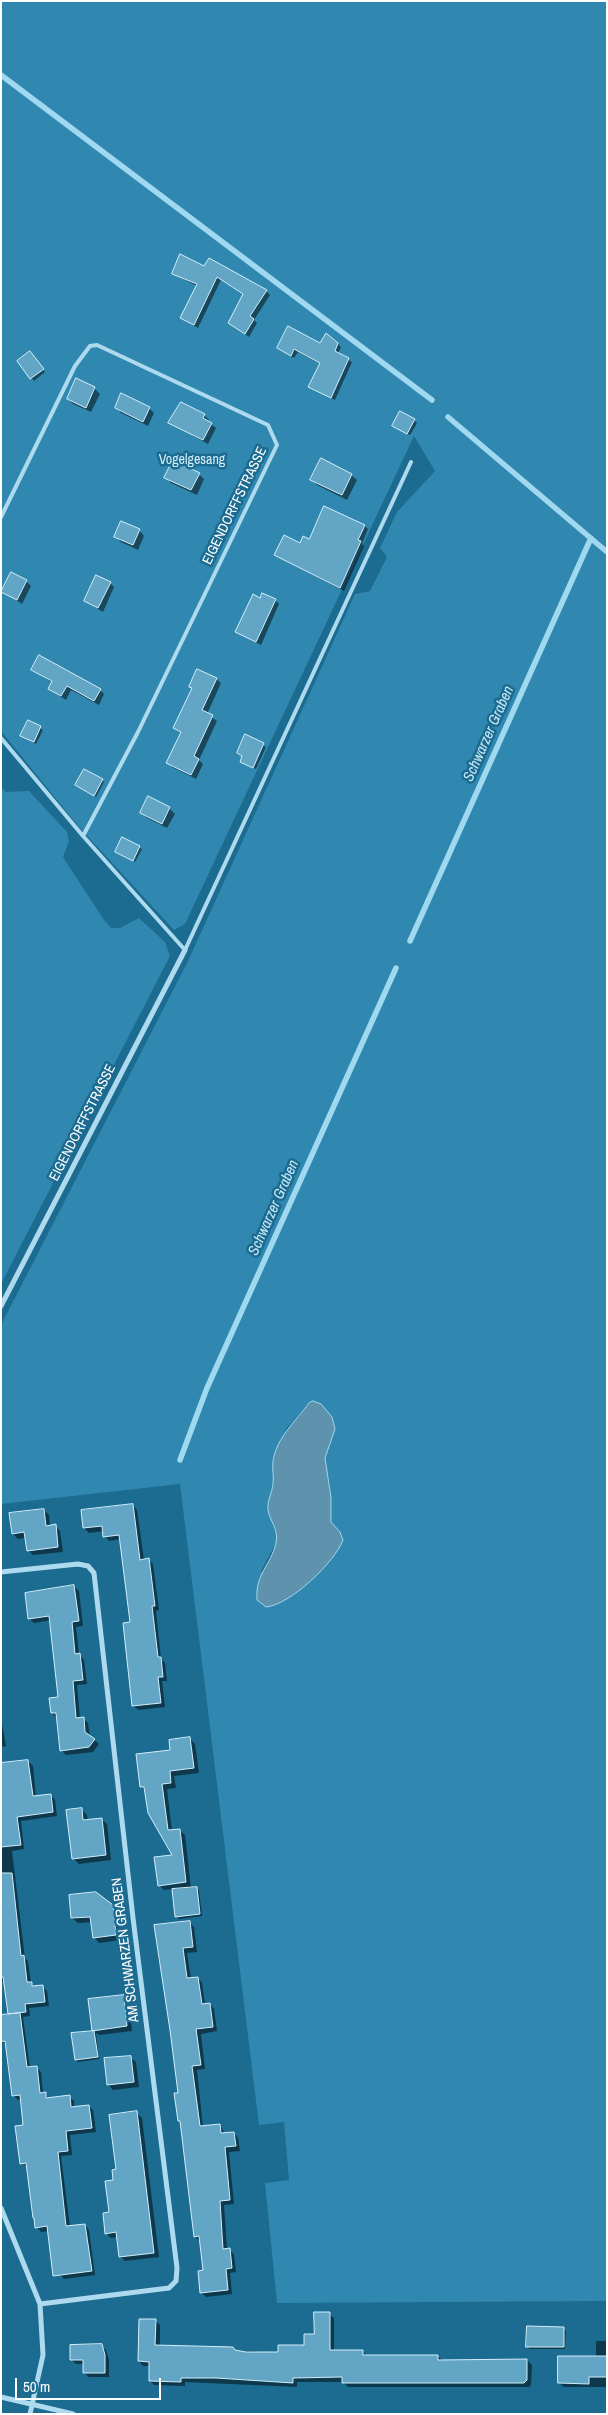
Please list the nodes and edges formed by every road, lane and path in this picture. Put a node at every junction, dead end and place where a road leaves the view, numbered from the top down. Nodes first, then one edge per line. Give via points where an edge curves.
1 (411, 462) dead end
2 (1, 517) edge
3 (1, 738) edge
4 (83, 836) junction
5 (185, 950) junction
6 (1, 1306) edge
7 (1, 1572) edge
8 (1, 2208) edge
9 (40, 2304) junction
10 (1, 2397) edge
11 (32, 2404) junction
12 (30, 2414) edge
13 (73, 2414) edge

1 - 5 lane, EIGENDORFFSTRASSE
2 - 4 lane, EIGENDORFFSTRASSE via 76,366 90,346 98,345 268,425 277,445 138,732
3 - 4 lane
4 - 5 lane
5 - 6 street, EIGENDORFFSTRASSE
7 - 9 street, AM SCHWARZEN GRABEN via 78,1564 88,1566 94,1573 177,2268 176,2281 169,2288
8 - 9 street
9 - 11 street via 43,2355
10 - 11 street
11 - 12 street
11 - 13 street

